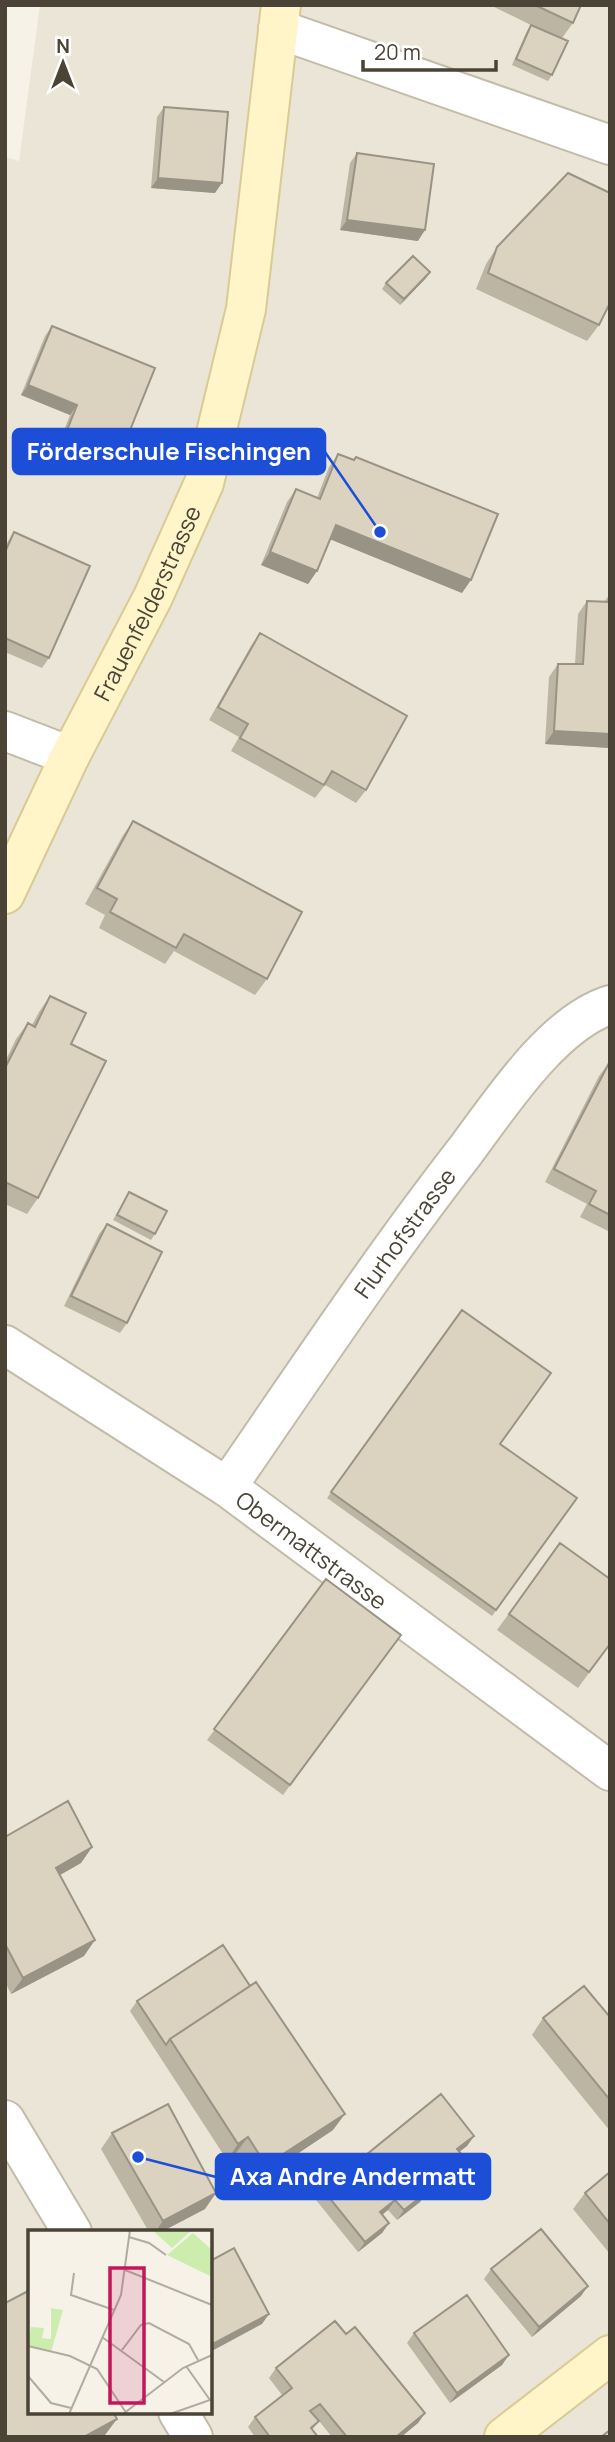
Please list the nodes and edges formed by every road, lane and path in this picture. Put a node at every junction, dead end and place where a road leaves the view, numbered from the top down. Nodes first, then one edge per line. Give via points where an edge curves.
1 (280, 17) edge
2 (610, 145) edge
3 (5, 731) edge
4 (70, 756) junction
5 (5, 894) edge
6 (610, 1006) edge
7 (5, 1345) edge
8 (227, 1487) junction
9 (610, 1770) edge
10 (5, 2120) edge
11 (71, 2230) edge
12 (610, 2355) edge
13 (179, 2414) edge
14 (193, 2437) edge
15 (503, 2437) edge

1 - 2 street
1 - 4 street, Frauenfelderstrasse via 246,309 204,483 153,597
3 - 4 street
4 - 5 street, Frauenfelderstrasse
6 - 8 street, Flurhofstrasse via 564,1032 525,1073 404,1230
7 - 8 street, Obermattstrasse
8 - 9 street, Obermattstrasse
10 - 11 street
12 - 15 street
13 - 14 street

